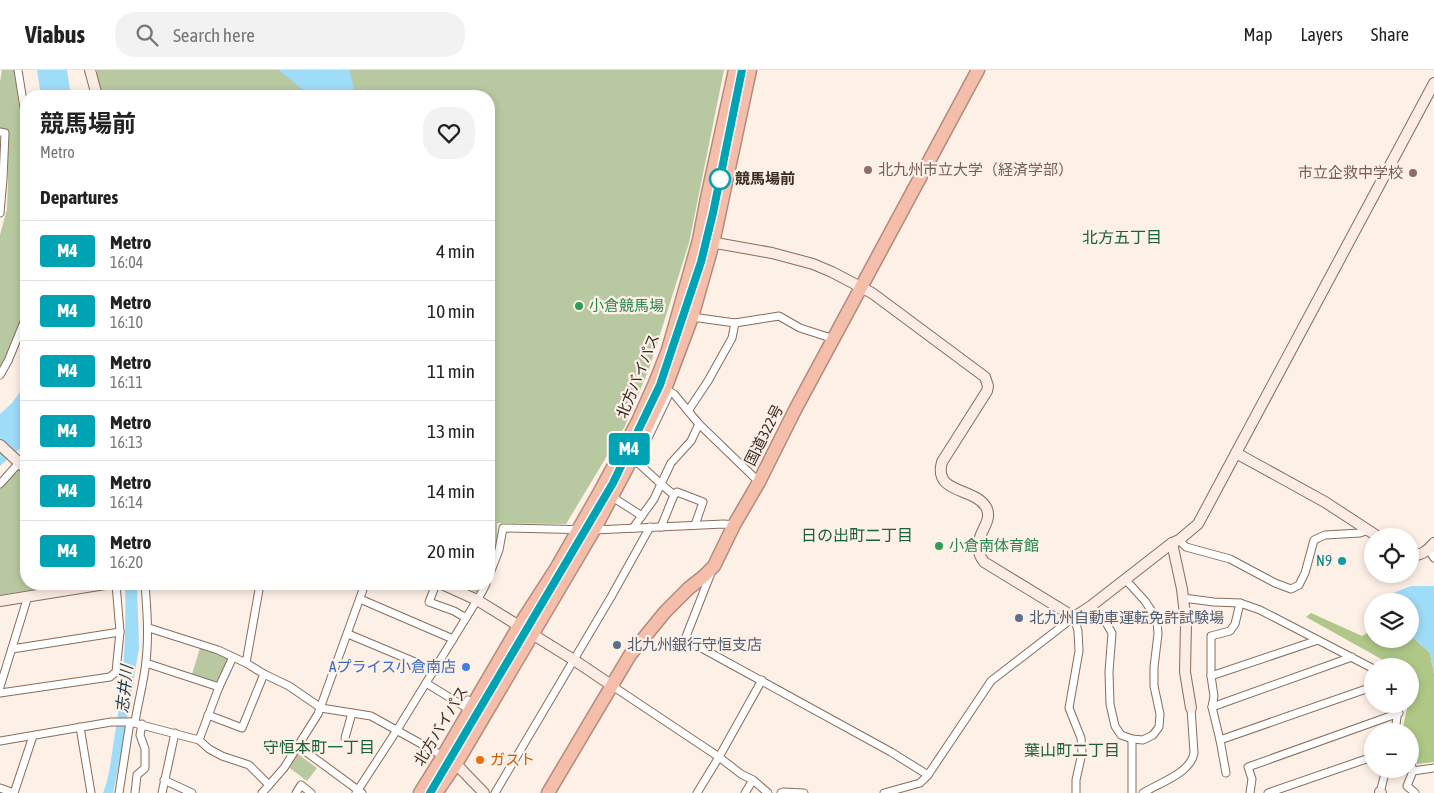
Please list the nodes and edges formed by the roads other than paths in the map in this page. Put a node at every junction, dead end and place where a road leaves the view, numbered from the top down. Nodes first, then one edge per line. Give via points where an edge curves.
1 (18, 70) edge
2 (90, 70) edge
3 (735, 70) edge
4 (750, 70) edge
5 (978, 70) edge
6 (1434, 83) edge
7 (21, 90) edge
8 (95, 90) edge
9 (0, 132) edge
10 (0, 213) edge
11 (699, 240) junction
12 (713, 243) junction
13 (860, 288) junction
14 (692, 317) junction
15 (735, 323) junction
16 (20, 332) edge
17 (834, 339) junction
18 (0, 375) edge
19 (663, 388) junction
20 (688, 410) junction
21 (700, 424) junction
22 (0, 445) edge
23 (1236, 453) junction
24 (20, 460) edge
25 (637, 462) junction
26 (20, 466) edge
27 (759, 482) junction
28 (0, 484) edge
29 (661, 484) junction
30 (674, 496) junction
31 (617, 500) junction
32 (642, 516) junction
33 (734, 525) junction
34 (695, 526) junction
35 (650, 527) junction
36 (661, 527) junction
37 (634, 528) junction
38 (1365, 528) edge
39 (578, 529) junction
40 (597, 530) junction
41 (1364, 533) edge
42 (1175, 542) junction
43 (1432, 550) edge
44 (1419, 555) edge
45 (495, 560) edge
46 (714, 566) junction
47 (1125, 579) junction
48 (66, 590) edge
49 (116, 590) edge
50 (146, 590) edge
51 (259, 590) edge
52 (363, 590) edge
53 (434, 590) edge
54 (455, 590) edge
55 (483, 590) edge
56 (28, 596) junction
57 (1183, 598) junction
58 (360, 599) junction
59 (477, 600) junction
60 (0, 601) edge
61 (1240, 603) junction
62 (1091, 606) junction
63 (1074, 617) junction
64 (466, 618) junction
65 (518, 626) junction
66 (149, 628) junction
67 (120, 632) junction
68 (348, 634) junction
69 (532, 634) junction
70 (453, 639) junction
71 (1318, 640) junction
72 (12, 649) junction
73 (501, 656) junction
74 (232, 657) junction
75 (1352, 657) junction
76 (574, 660) junction
77 (246, 663) junction
78 (146, 664) junction
79 (1364, 664) edge
80 (434, 670) junction
81 (264, 674) junction
82 (1211, 676) junction
83 (762, 680) junction
84 (426, 683) junction
85 (611, 685) junction
86 (0, 687) edge
87 (219, 687) junction
88 (1364, 690) edge
89 (0, 693) edge
90 (1212, 707) junction
91 (321, 708) junction
92 (1191, 708) joint
93 (352, 713) junction
94 (1395, 713) edge
95 (208, 715) junction
96 (136, 723) junction
97 (80, 728) junction
98 (398, 730) junction
99 (175, 733) junction
100 (33, 736) junction
101 (345, 738) dead end
102 (1132, 739) junction
103 (199, 740) junction
104 (1220, 740) junction
105 (0, 741) edge
106 (298, 746) junction
107 (443, 756) junction
108 (719, 758) junction
109 (1364, 760) edge
110 (456, 764) junction
111 (1434, 768) edge
112 (1419, 770) edge
113 (1226, 773) dead end
114 (928, 775) junction
115 (1384, 778) edge
116 (1410, 778) edge
117 (164, 780) junction
118 (753, 780) junction
119 (269, 785) junction
120 (0, 788) edge
121 (359, 792) edge
122 (91, 793) edge
123 (119, 793) edge
124 (135, 793) edge
125 (162, 793) edge
126 (192, 793) edge
127 (262, 793) edge
128 (296, 793) edge
129 (311, 793) edge
130 (420, 793) edge
131 (436, 793) edge
132 (484, 793) edge
133 (495, 793) edge
134 (548, 793) edge
135 (697, 793) edge
136 (744, 793) edge
137 (768, 793) edge
138 (781, 793) edge
139 (804, 793) edge
140 (884, 793) edge
141 (1076, 793) edge
142 (1132, 793) edge
143 (1143, 793) edge
144 (1250, 793) edge
145 (1268, 793) edge
146 (1380, 793) edge
147 (1415, 793) edge

1 - 7 street
2 - 8 street
3 - 11 highway, 北方バイパス
4 - 12 highway, 北方バイパス
5 - 13 highway, 国道322号
6 - 23 street
9 - 10 street via 5,133
11 - 12 street
11 - 19 highway, 北方バイパス via 668,350
12 - 13 street via 813,264
12 - 14 highway, 北方バイパス
13 - 17 highway, 国道322号
13 - 63 street via 872,293 985,377 987,391 942,462 941,476 945,482 981,501 986,508 986,524 978,538 979,555 984,562
14 - 15 street
14 - 19 highway, 北方バイパス
15 - 17 street via 779,316 800,328
15 - 20 street via 732,338
16 - 18 street
17 - 27 highway, 国道322号
19 - 20 street via 674,394
19 - 25 street
19 - 39 highway, 北方バイパス via 638,421
19 - 40 highway, 北方バイパス
20 - 21 street
21 - 27 street
21 - 29 street via 691,441 671,464
22 - 24 street
23 - 38 street
23 - 42 street via 1198,524
25 - 29 street
25 - 31 street
26 - 28 street
27 - 33 highway, 国道322号
29 - 30 street
29 - 32 street
30 - 34 street via 677,492 703,502
30 - 36 street
31 - 32 street
31 - 40 street
32 - 37 street
33 - 34 street
33 - 46 highway, 国道322号
34 - 36 street
35 - 36 street
35 - 37 street
35 - 76 street
37 - 40 street
39 - 40 street
39 - 45 street via 503,528
39 - 65 highway, 北方バイパス
40 - 69 highway, 北方バイパス
41 - 42 street via 1325,535 1314,540 1305,573 1299,585 1291,590 1230,559
42 - 47 street
42 - 57 street
43 - 44 street
46 - 83 street via 685,639
46 - 85 highway, 国道322号 via 650,629
47 - 62 street
47 - 102 street via 1157,619 1158,634 1154,686 1160,714 1159,727 1143,740
48 - 56 street
49 - 67 street
50 - 66 street
51 - 77 street
52 - 58 street
53 - 64 street via 429,602
54 - 59 street
55 - 59 street
56 - 60 street
56 - 72 street
57 - 61 street
57 - 92 street via 1185,672
58 - 68 street
58 - 70 street
59 - 64 street
59 - 65 street
61 - 71 street
61 - 82 street via 1230,631 1212,636
62 - 63 street
62 - 102 street via 1112,633 1110,704 1115,726 1121,735
63 - 114 street via 991,681
63 - 141 street via 1079,651 1069,708 1081,738 1082,754
64 - 70 street
65 - 69 street
65 - 73 highway, 北方バイパス
66 - 74 street
66 - 78 street
67 - 72 street
67 - 89 street via 116,672 110,677
68 - 80 street
68 - 91 street
69 - 76 street
69 - 110 highway, 北方バイパス
70 - 80 street
71 - 75 street
71 - 82 street
72 - 86 street
73 - 84 street via 495,656 465,707
73 - 107 highway, 北方バイパス
74 - 77 street
74 - 87 street
75 - 79 street
75 - 90 street
76 - 85 street
76 - 133 street
77 - 81 street
78 - 87 street
78 - 96 street
80 - 84 street
81 - 91 street via 289,686
81 - 95 street via 242,728
82 - 90 street
83 - 108 street
83 - 114 street
84 - 98 street
85 - 108 street
85 - 134 highway, 国道322号
87 - 95 street
88 - 104 street
90 - 104 street
91 - 93 street
91 - 106 street
92 - 143 street via 1194,760 1168,780
93 - 98 street via 371,716
93 - 101 street
94 - 144 street via 1248,767 1252,779
95 - 103 street
96 - 97 street via 111,722
96 - 99 street
96 - 123 street
96 - 124 street via 145,749 145,768 137,775
97 - 100 street
97 - 122 street
98 - 107 street
98 - 121 street
99 - 103 street
99 - 117 street
100 - 105 street
100 - 120 street via 14,793
102 - 142 street
103 - 119 street via 222,756 249,765
104 - 113 street
106 - 119 street
106 - 121 street
107 - 110 street
107 - 130 highway, 北方バイパス
108 - 118 street
108 - 135 street
109 - 145 street
110 - 131 highway, 北方バイパス
110 - 132 street
111 - 112 street
114 - 140 street via 920,783
115 - 146 street
116 - 147 street via 1407,786
117 - 125 street
117 - 126 street
118 - 136 street
118 - 137 street
119 - 127 street
128 - 129 street via 301,785
138 - 139 street

